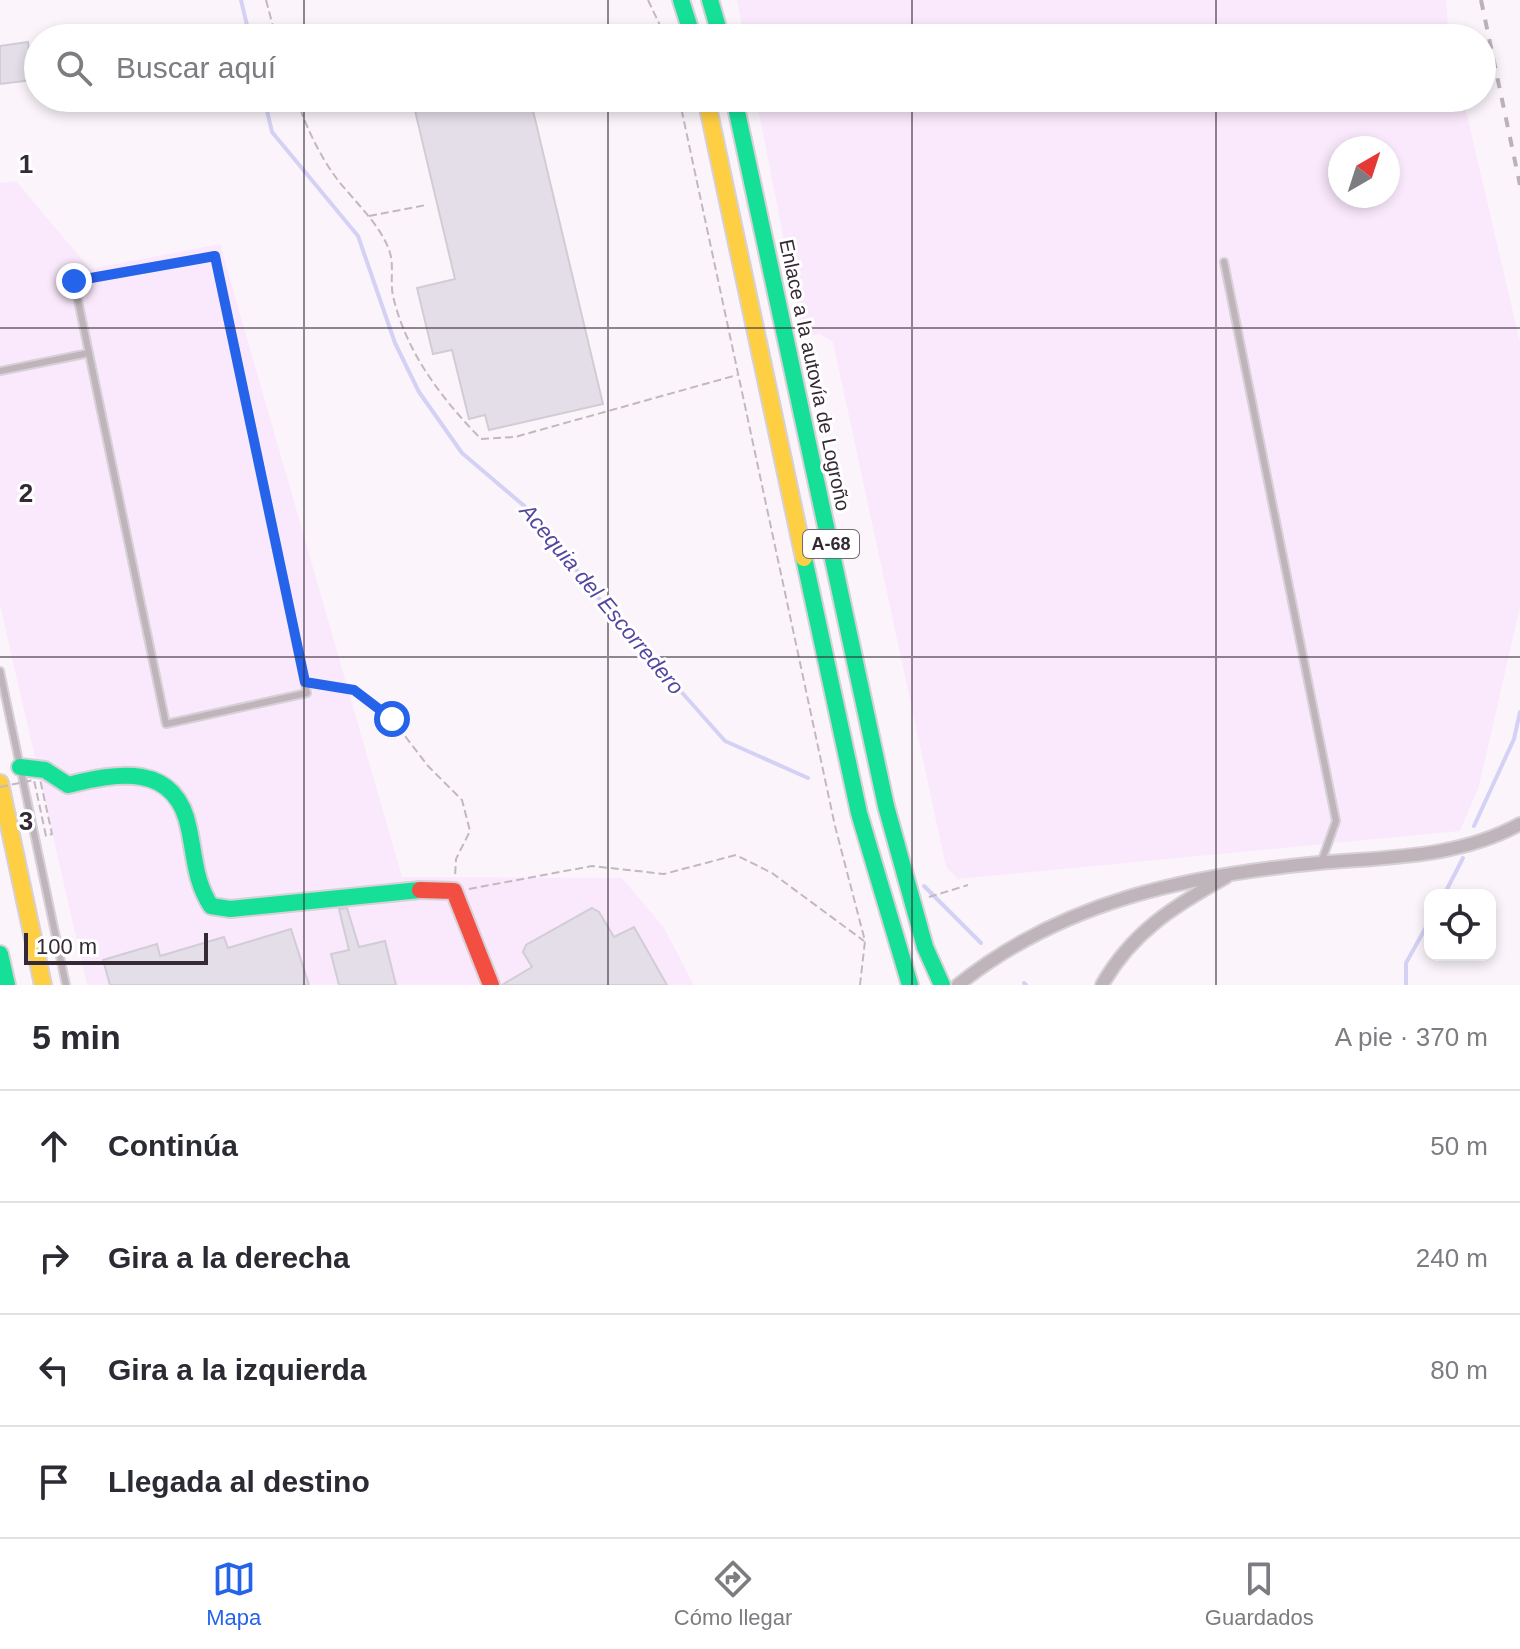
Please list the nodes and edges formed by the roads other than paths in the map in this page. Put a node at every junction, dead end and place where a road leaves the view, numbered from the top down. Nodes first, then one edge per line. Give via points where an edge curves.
1 (681, 0) edge
2 (710, 0) edge
3 (689, 24) edge
4 (717, 24) edge
5 (709, 112) edge
6 (737, 112) edge
7 (1224, 262) dead end
8 (89, 353) junction
9 (0, 371) edge
10 (0, 671) edge
11 (873, 742) junction
12 (845, 747) junction
13 (20, 767) junction
14 (0, 785) edge
15 (1520, 824) edge
16 (1321, 863) junction
17 (1235, 871) junction
18 (0, 954) edge
19 (7, 985) edge
20 (43, 985) edge
21 (66, 985) edge
22 (491, 985) edge
23 (910, 985) edge
24 (942, 985) edge
25 (958, 985) edge
26 (1102, 985) edge

1 - 3 main road
2 - 4 main road
5 - 12 main road, A-68
6 - 11 main road, Enlace a la autovía de Logroño / A-68
7 - 16 lane via 1336,821
8 - 8 lane via 74,281 215,256 307,693 166,724
8 - 9 lane
10 - 13 lane
11 - 12 lane
11 - 24 main road, Enlace a la autovía de Logroño / A-68 via 925,947
12 - 23 main road, A-68
13 - 21 lane
13 - 22 main road via 45,770 68,785 124,773 154,781 177,799 188,822 198,889 211,906 230,909 437,888 454,891
14 - 20 main road
15 - 16 street via 1467,846
16 - 17 street
17 - 25 street via 1149,888 1052,924 994,956
17 - 26 street via 1152,922
18 - 19 main road

